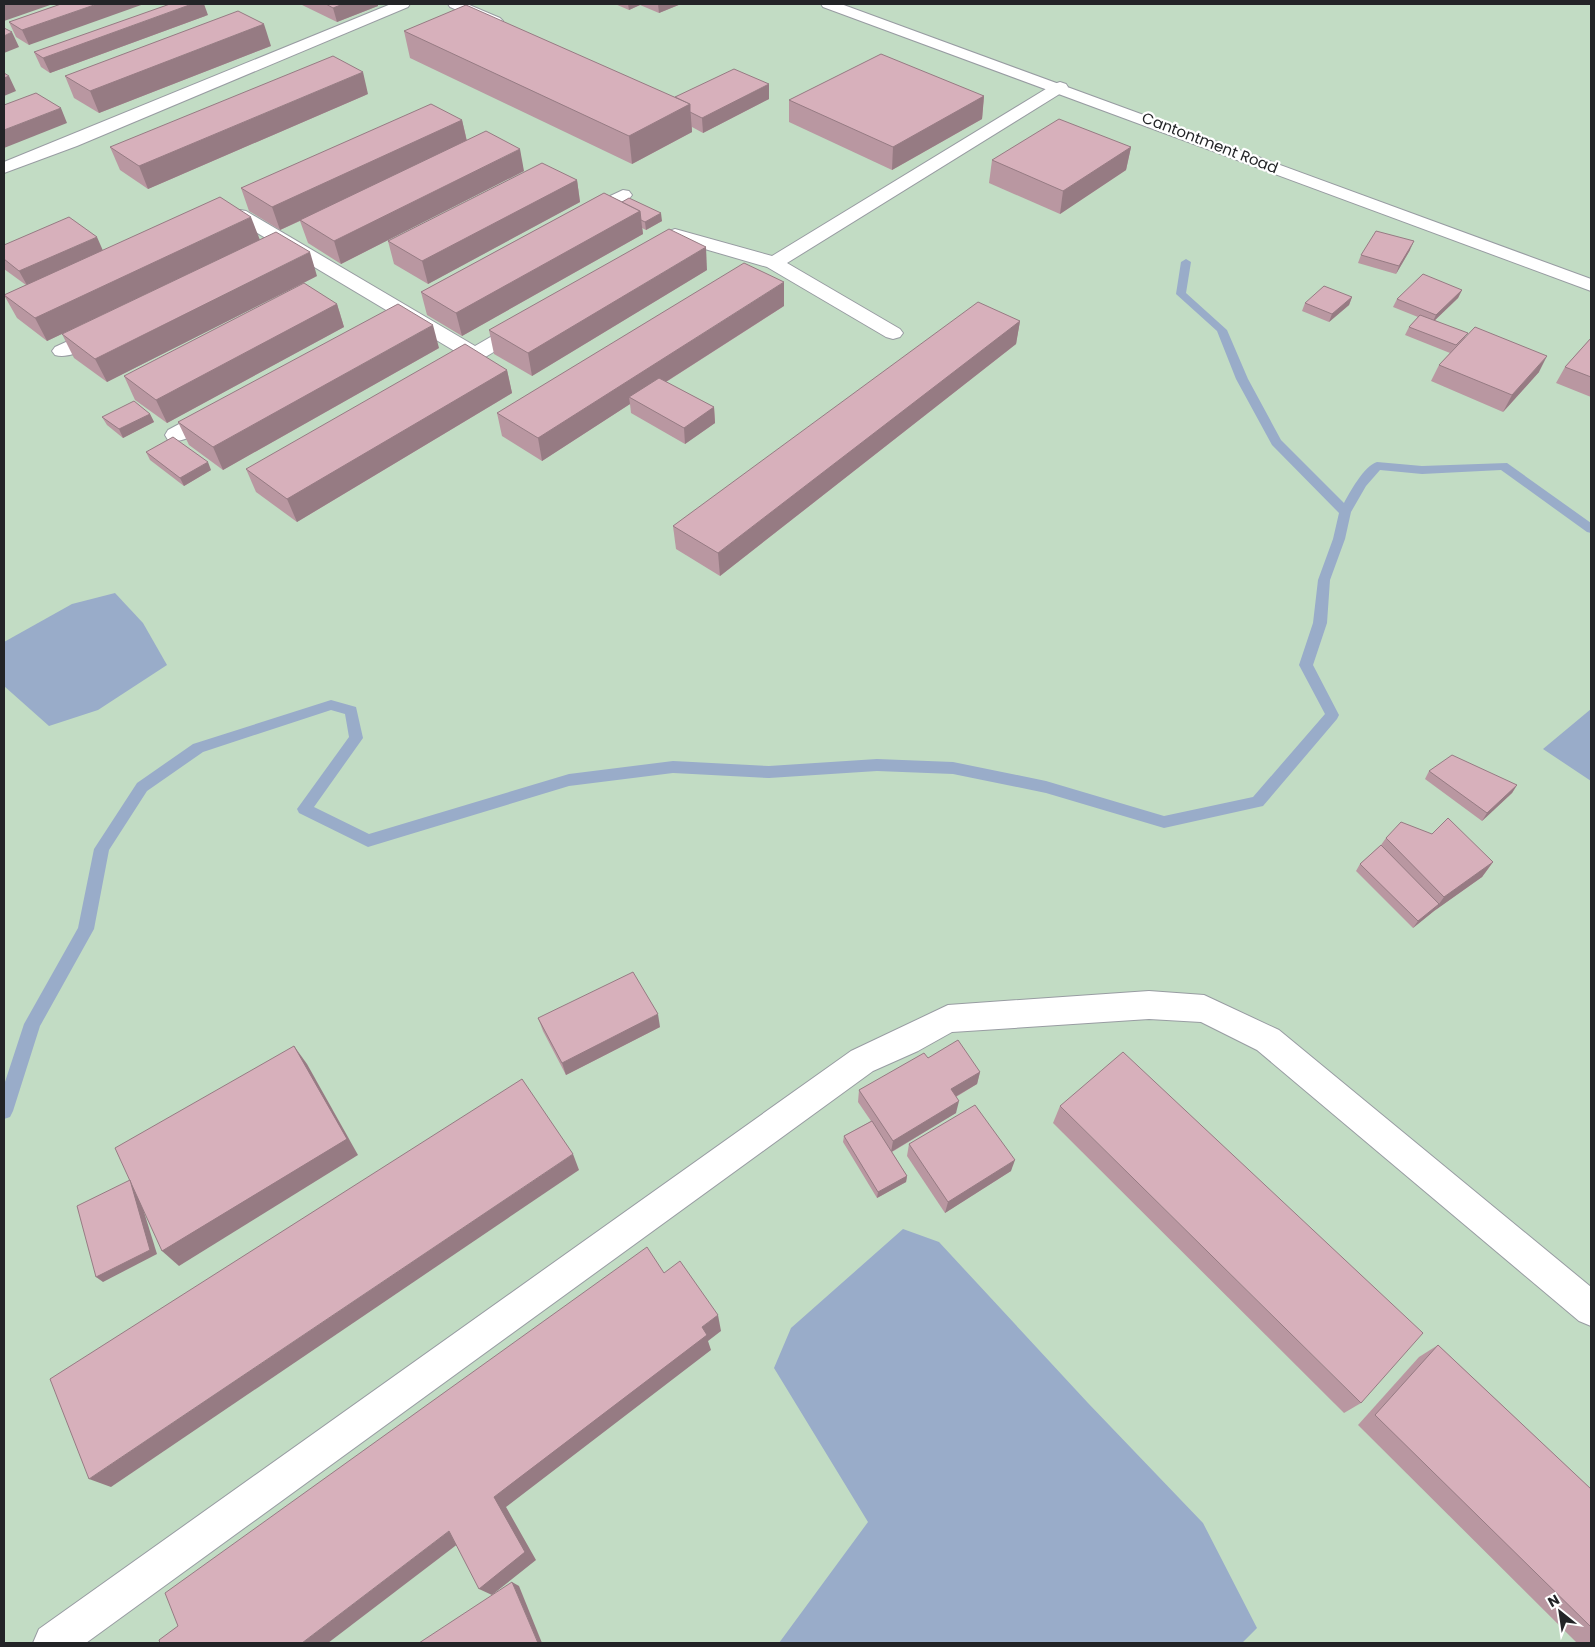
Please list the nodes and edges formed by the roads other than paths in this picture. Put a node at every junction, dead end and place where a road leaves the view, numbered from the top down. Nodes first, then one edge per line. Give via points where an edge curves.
1 (403, 4) edge
2 (455, 4) edge
3 (828, 4) edge
4 (510, 27) edge
5 (1060, 87) junction
6 (4, 168) edge
7 (623, 195) dead end
8 (240, 216) edge
9 (570, 223) edge
10 (304, 235) edge
11 (286, 243) junction
12 (268, 252) edge
13 (642, 255) edge
14 (774, 263) junction
15 (1591, 285) edge
16 (420, 303) dead end
17 (403, 313) junction
18 (542, 315) edge
19 (385, 322) edge
20 (116, 325) edge
21 (893, 333) dead end
22 (62, 351) edge
23 (228, 407) edge
24 (176, 435) dead end
25 (1591, 1309) edge
26 (53, 1643) edge

1 - 6 street
2 - 4 street
3 - 5 street, Cantontment Road
5 - 14 street
5 - 15 street, Cantontment Road
7 - 9 street
8 - 11 street
10 - 11 street
11 - 12 street
11 - 17 street
13 - 14 street via 676,235
14 - 21 street
16 - 17 street
17 - 18 street via 474,356
17 - 19 street
20 - 22 street
23 - 24 street
25 - 26 street via 1268,1040 1204,1009 1149,1005 948,1019 862,1061

